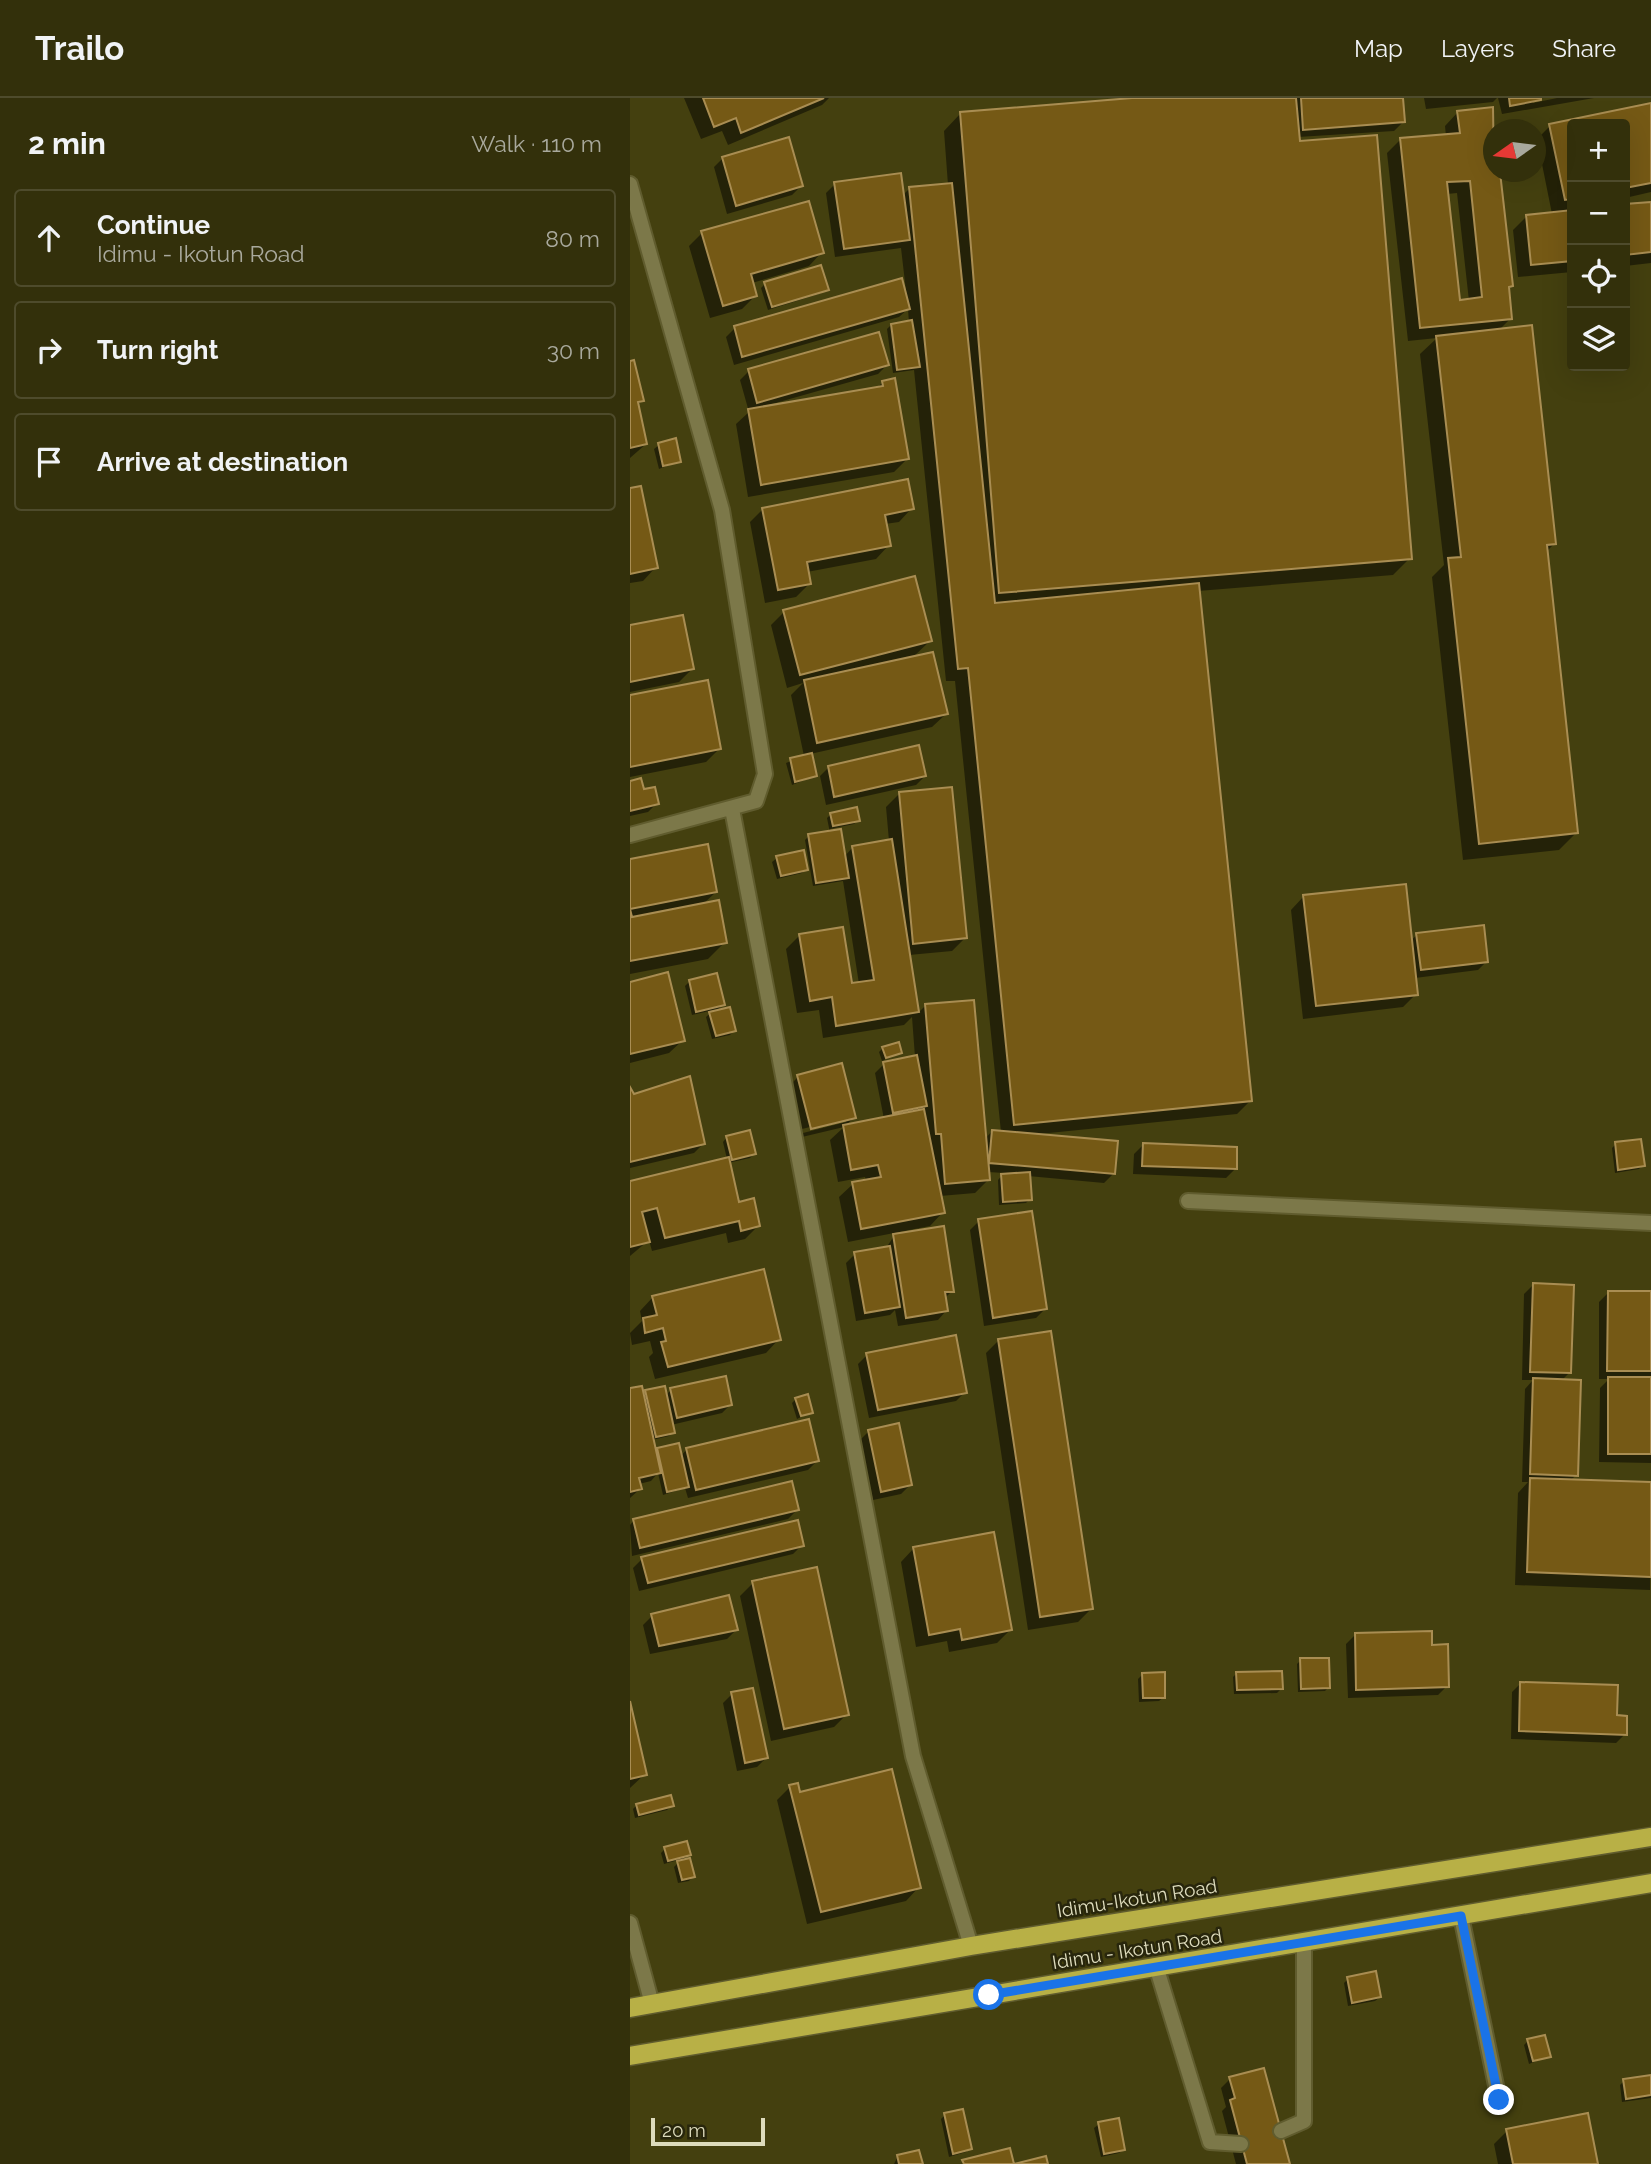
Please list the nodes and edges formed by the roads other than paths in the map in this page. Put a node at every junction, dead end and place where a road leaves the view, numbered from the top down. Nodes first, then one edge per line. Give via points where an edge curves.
1 (630, 184) edge
2 (732, 809) junction
3 (630, 835) edge
4 (1188, 1201) dead end
5 (1651, 1223) edge
6 (1651, 1837) edge
7 (1651, 1883) edge
8 (1461, 1916) junction
9 (630, 1923) edge
10 (1304, 1943) junction
11 (971, 1946) junction
12 (1156, 1966) junction
13 (652, 2004) junction
14 (630, 2008) edge
15 (630, 2056) edge
16 (1499, 2100) dead end
17 (1281, 2131) dead end
18 (1241, 2144) dead end

1 - 2 street via 722,510 729,550 765,774 756,800
2 - 3 street
2 - 11 street via 913,1756
4 - 5 street
6 - 11 main road, Idimu-Ikotun Road
7 - 8 main road, Idimu - Ikotun Road
8 - 10 main road, Idimu - Ikotun Road
8 - 16 street
9 - 13 street
10 - 12 main road, Idimu - Ikotun Road
10 - 17 street via 1304,2121
11 - 13 main road, Idimu-Ikotun Road
12 - 15 main road, Idimu - Ikotun Road
12 - 18 street via 1210,2142
13 - 14 main road, Idimu-Ikotun Road

